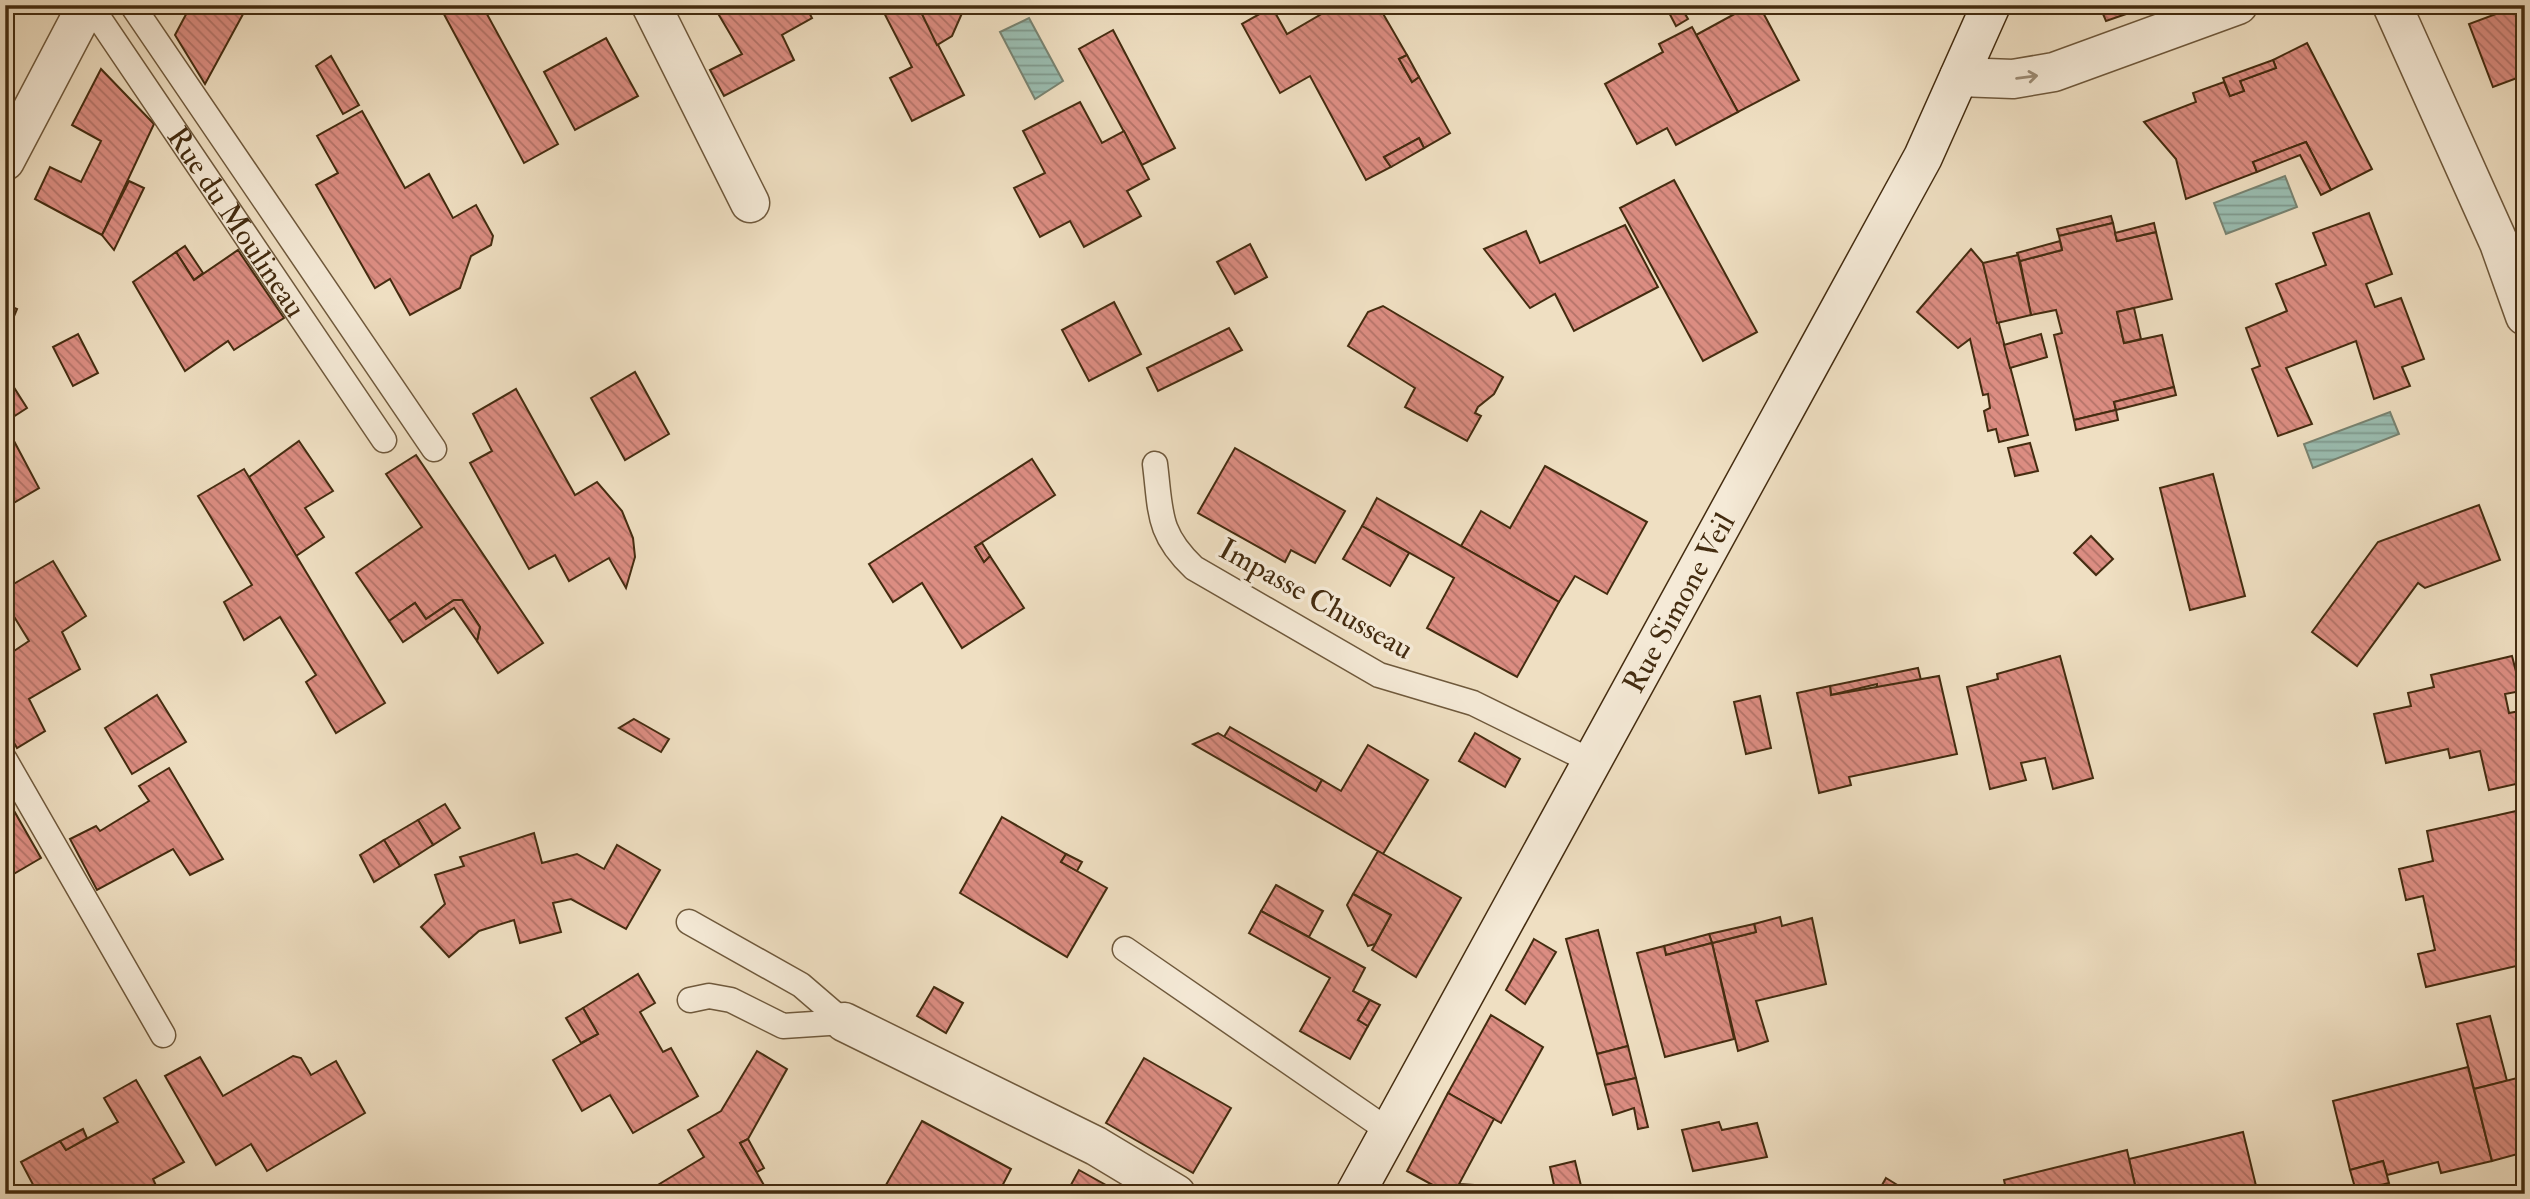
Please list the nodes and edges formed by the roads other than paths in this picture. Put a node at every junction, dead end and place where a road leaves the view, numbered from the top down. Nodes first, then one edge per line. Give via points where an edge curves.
1 (89, 5) edge
2 (132, 5) edge
3 (651, 5) edge
4 (1992, 5) edge
5 (2238, 5) edge
6 (2392, 5) edge
7 (1959, 77) junction
8 (5, 161) edge
9 (750, 203) dead end
10 (2525, 316) edge
11 (384, 440) dead end
12 (434, 449) dead end
13 (1155, 464) dead end
14 (5, 760) edge
15 (1593, 762) junction
16 (689, 922) dead end
17 (1125, 949) dead end
18 (690, 1000) dead end
19 (844, 1022) junction
20 (163, 1035) dead end
21 (1389, 1131) junction
22 (1176, 1194) edge
23 (1355, 1194) edge

1 - 8 street, Rue du Moulineau
1 - 11 lane, Rue du Moulineau
2 - 12 lane
3 - 9 street
4 - 7 street, Rue Simone Veil
7 -> 5 street via 2013,79 2054,72
6 - 10 street via 2499,243
7 - 15 street, Rue Simone Veil via 1923,158
13 - 15 lane, Impasse Chusseau via 1164,533 1194,568 1379,675 1473,703
14 - 20 lane
15 - 21 street, Rue Simone Veil
16 - 19 lane via 802,985
17 - 21 lane
18 - 19 lane via 709,996 731,1000 783,1026
19 - 22 street via 1096,1146
21 - 23 street, Rue Simone Veil

